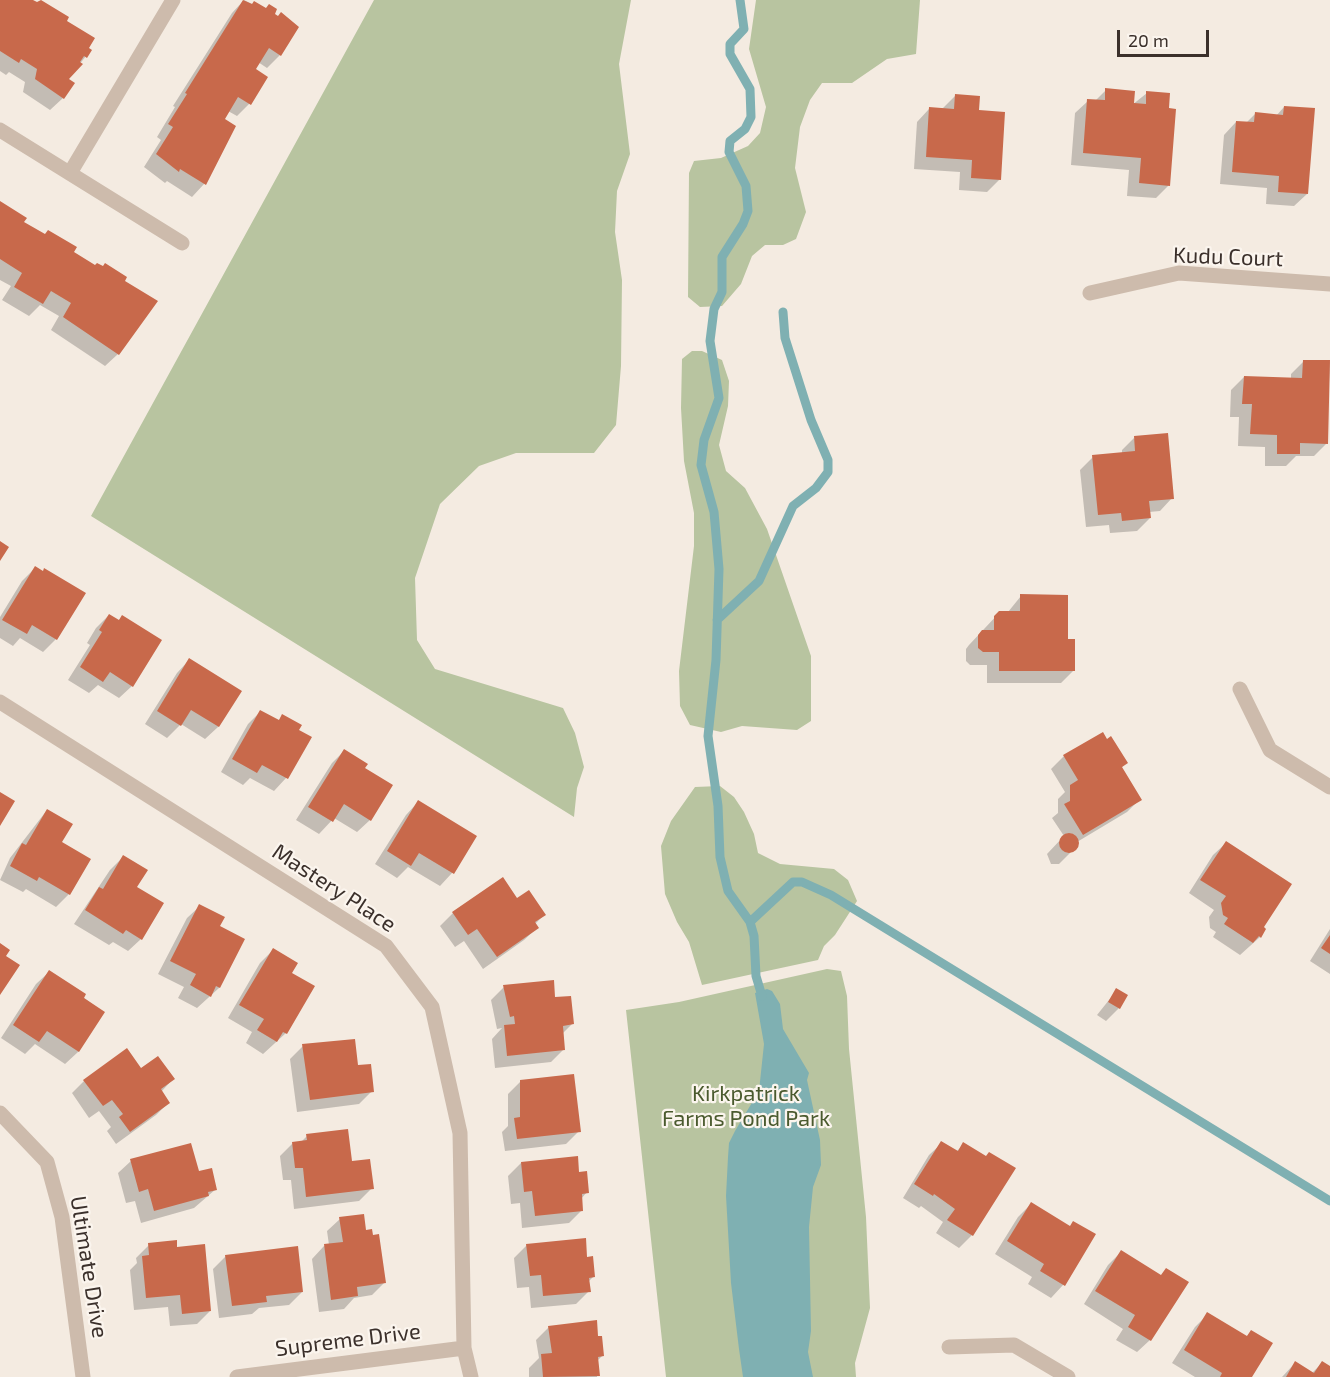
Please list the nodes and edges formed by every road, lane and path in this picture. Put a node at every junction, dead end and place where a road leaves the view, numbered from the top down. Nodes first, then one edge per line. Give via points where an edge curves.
1 (173, 0) edge
2 (0, 130) edge
3 (70, 173) junction
4 (182, 243) dead end
5 (1330, 284) edge
6 (1090, 293) dead end
7 (1240, 689) dead end
8 (0, 702) edge
9 (1330, 787) edge
10 (0, 1113) edge
11 (949, 1347) dead end
12 (464, 1348) junction
13 (83, 1377) edge
14 (237, 1377) edge
15 (471, 1377) edge
16 (1068, 1377) edge

1 - 3 street
2 - 3 street
3 - 4 street
5 - 6 street, Kudu Court via 1179,273
7 - 9 street via 1270,750
8 - 12 street, Mastery Place via 386,946 432,1007 460,1133
10 - 13 street, Ultimate Drive via 47,1162 62,1217
11 - 16 street via 1014,1345
12 - 14 street, Supreme Drive
12 - 15 street, Mastery Place

